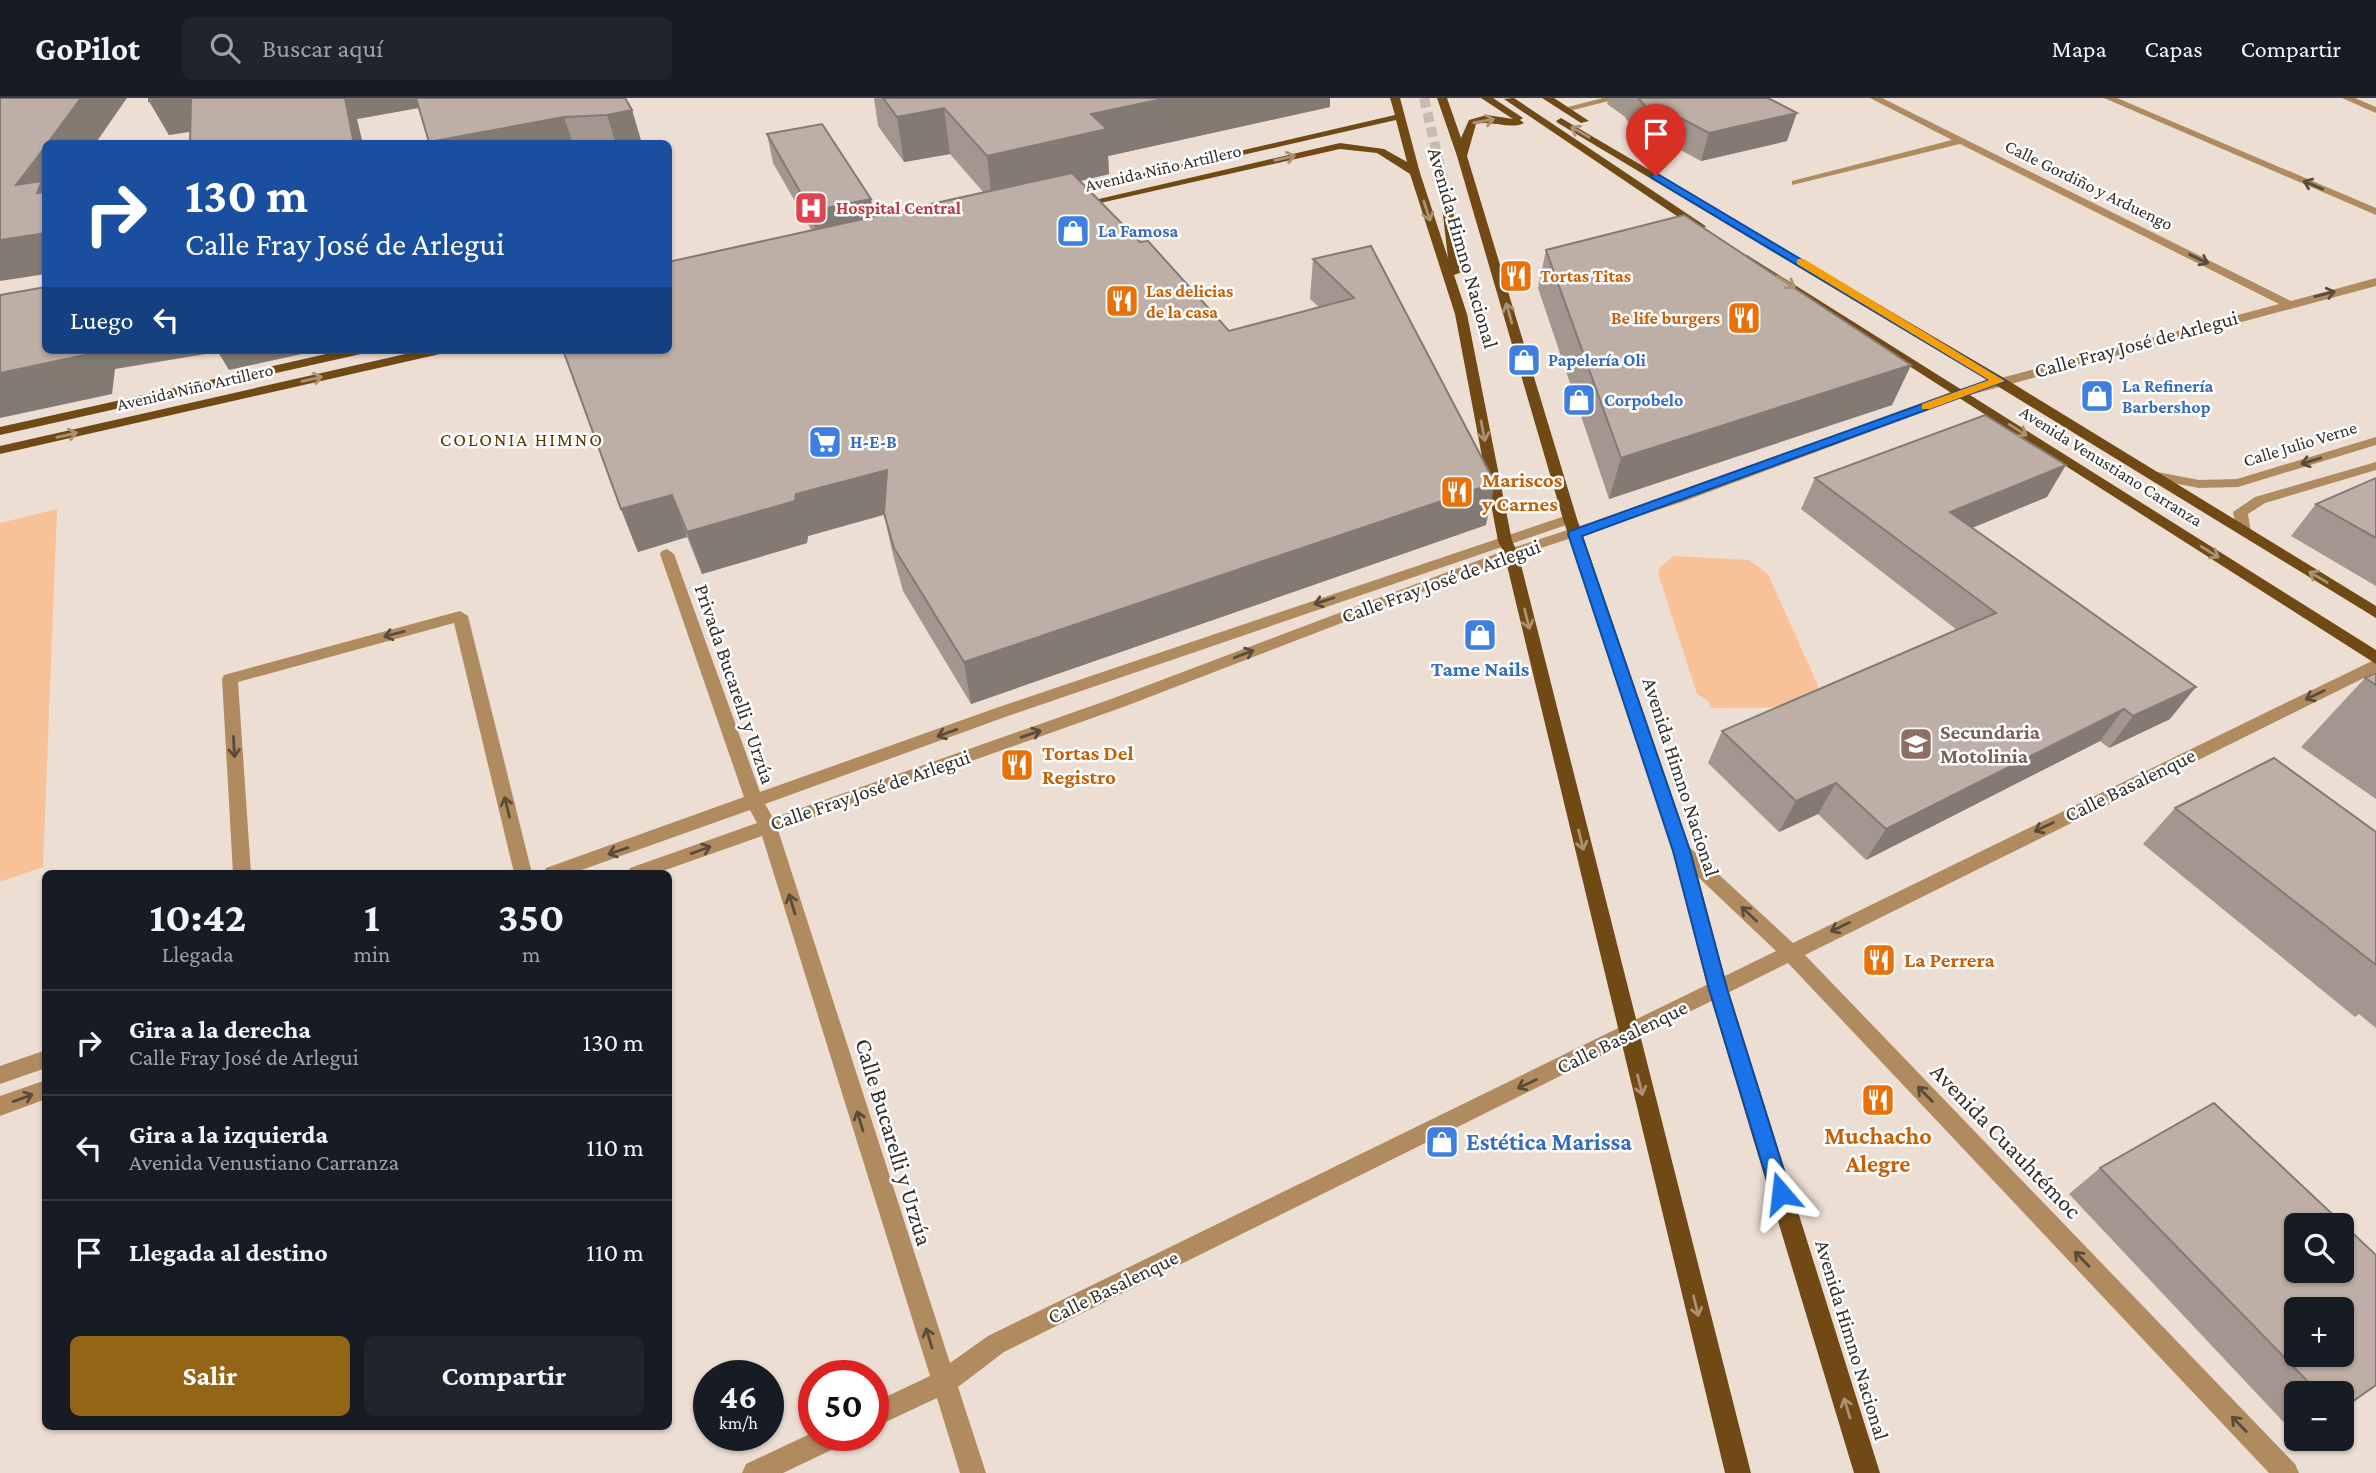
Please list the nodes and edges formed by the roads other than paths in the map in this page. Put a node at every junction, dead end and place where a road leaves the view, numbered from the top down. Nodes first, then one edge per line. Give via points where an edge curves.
1 (1395, 98) edge
2 (1443, 98) edge
3 (1486, 98) edge
4 (1522, 98) edge
5 (1547, 98) edge
6 (1616, 98) edge
7 (1875, 98) edge
8 (2109, 98) edge
9 (2347, 98) edge
10 (1509, 99) edge
11 (1565, 109) junction
12 (2376, 110) edge
13 (1401, 117) junction
14 (1530, 125) junction
15 (1961, 141) junction
16 (1462, 156) junction
17 (1415, 173) junction
18 (1796, 183) dead end
19 (1446, 189) tunnel mouth
20 (1057, 194) edge
21 (1069, 207) edge
22 (2376, 212) edge
23 (1744, 228) junction
24 (1731, 247) edge
25 (2376, 282) edge
26 (2288, 303) junction
27 (1461, 314) junction
28 (343, 354) edge
29 (422, 354) edge
30 (1999, 381) junction
31 (1961, 393) junction
32 (0, 431) edge
33 (2376, 441) edge
34 (0, 450) edge
35 (2376, 466) edge
36 (2152, 474) junction
37 (1572, 526) junction
38 (2244, 532) junction
39 (1508, 547) junction
40 (667, 554) dead end
41 (2376, 613) edge
42 (1277, 617) junction
43 (1289, 636) junction
44 (2376, 658) edge
45 (2376, 665) edge
46 (1107, 677) junction
47 (1120, 702) junction
48 (755, 803) junction
49 (768, 826) junction
50 (1682, 851) junction
51 (242, 870) edge
52 (522, 870) edge
53 (562, 870) edge
54 (644, 870) edge
55 (1790, 952) junction
56 (1718, 989) junction
57 (1628, 1035) junction
58 (42, 1060) edge
59 (0, 1074) edge
60 (42, 1090) edge
61 (0, 1106) edge
62 (943, 1383) junction
63 (889, 1408) edge
64 (801, 1451) edge
65 (755, 1473) edge
66 (973, 1473) edge
67 (1738, 1473) edge
68 (1867, 1473) edge
69 (2286, 1473) edge

1 - 13 main road, Avenida Himno Nacional
2 - 16 main road, Avenida Himno Nacional
3 - 14 main road
23 -> 4 main road, Avenida Venustiano Carranza
5 - 11 main road
6 - 11 street
7 - 15 street, Calle Gordiño y Arduengo
22 -> 8 street
9 - 12 street
10 - 14 main road via 1707,232 1636,194
11 - 23 main road via 1685,184
13 - 17 main road, Avenida Himno Nacional
13 - 20 main road, Avenida Niño Artillero
16 -> 14 main road via 1472,122 1504,119
15 - 18 street
15 -> 26 street, Calle Gordiño y Arduengo
37 -> 16 main road, Avenida Himno Nacional
21 -> 17 main road, Avenida Niño Artillero via 1340,146 1381,150
17 -> 27 main road, Avenida Himno Nacional
19 - 27 main road
23 - 30 main road, Avenida Venustiano Carranza
24 -> 31 main road, Avenida Venustiano Carranza
26 -> 25 street, Calle Fray José de Arlegui
26 - 30 street, Calle Fray José de Arlegui
27 -> 39 main road, Avenida Himno Nacional
28 - 32 main road, Avenida Niño Artillero
34 -> 29 main road, Avenida Niño Artillero
30 - 31 street, Calle Fray José de Arlegui
30 - 36 main road, Avenida Venustiano Carranza
31 - 37 street, Calle Fray José de Arlegui via 1677,499
31 -> 44 main road, Avenida Venustiano Carranza
33 -> 36 street, Calle Julio Verne via 2238,483 2199,484
35 - 38 street, Calle Julio Verne via 2260,500 2240,512
36 - 38 main road, Avenida Venustiano Carranza
37 - 39 street, Calle Fray José de Arlegui
37 - 50 main road, Avenida Himno Nacional
41 -> 38 main road, Avenida Venustiano Carranza
39 -> 42 street, Calle Fray José de Arlegui
39 - 43 street, Calle Fray José de Arlegui
39 -> 57 main road, Avenida Himno Nacional
40 - 48 street, Privada Bucarelli y Urzúa
42 - 43 street
42 - 46 street, Calle Fray José de Arlegui
47 -> 43 street, Calle Fray José de Arlegui
45 -> 55 street, Calle Basalenque
46 - 47 street
46 -> 48 street, Calle Fray José de Arlegui
49 -> 47 street, Calle Fray José de Arlegui
48 - 49 street, Privada Bucarelli y Urzúa
48 -> 53 street, Calle Fray José de Arlegui
54 -> 49 street, Calle Fray José de Arlegui
62 -> 49 street, Calle Bucarelli y Urzúa
55 -> 50 street, Avenida Cuauhtémoc
50 - 56 main road, Avenida Himno Nacional
52 -> 51 street via 460,616 230,679
55 - 56 street, Calle Basalenque
69 -> 55 street, Avenida Cuauhtémoc
56 - 57 street, Calle Basalenque
68 -> 56 main road, Avenida Himno Nacional
57 -> 62 street, Calle Basalenque via 996,1344
57 -> 67 main road, Avenida Himno Nacional
58 - 59 street
61 -> 60 street
62 - 63 street, Calle Basalenque
62 - 66 street, Calle Bucarelli y Urzúa
64 - 65 street

